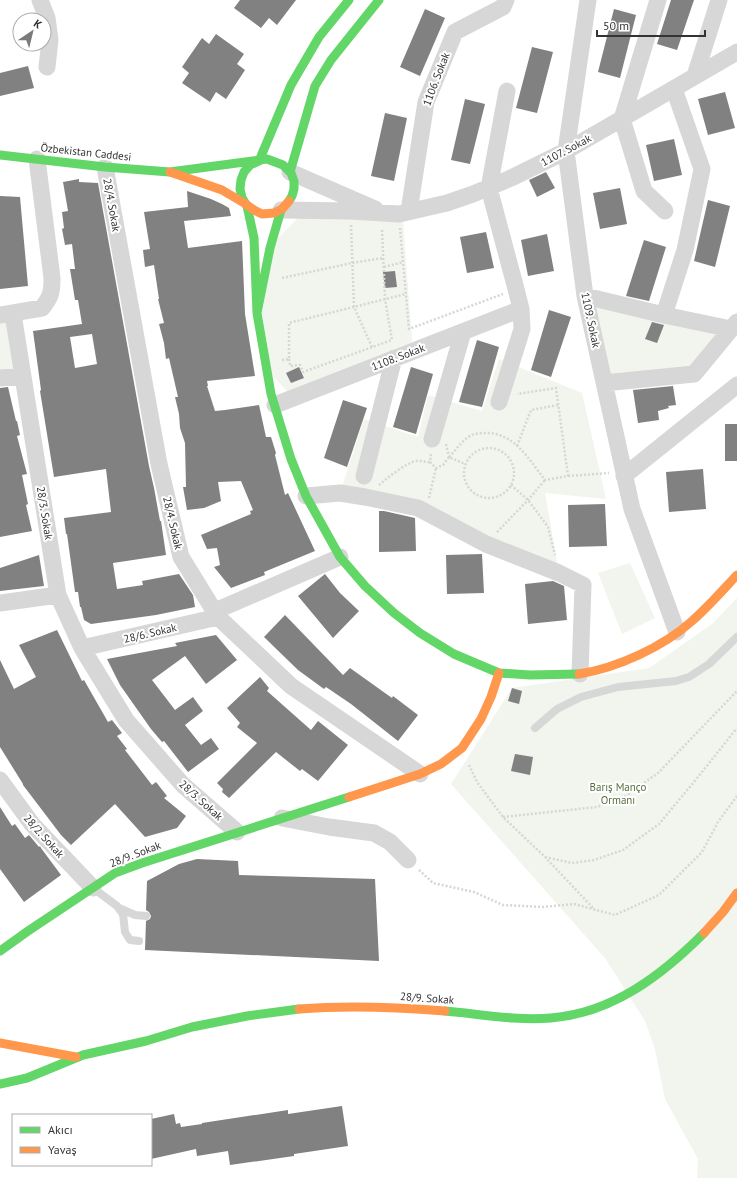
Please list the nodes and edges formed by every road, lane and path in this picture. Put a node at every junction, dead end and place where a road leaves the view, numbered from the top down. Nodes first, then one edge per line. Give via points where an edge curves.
1 (40, 0) edge
2 (349, 0) edge
3 (379, 0) edge
4 (506, 0) edge
5 (588, 0) edge
6 (658, 0) edge
7 (720, 0) edge
8 (737, 52) edge
9 (47, 67) dead end
10 (695, 76) junction
11 (674, 89) junction
12 (507, 91) dead end
13 (622, 120) junction
14 (566, 151) junction
15 (0, 155) edge
16 (37, 159) junction
17 (259, 161) junction
18 (105, 167) junction
19 (170, 172) junction
20 (290, 172) junction
21 (489, 188) junction
22 (247, 206) junction
23 (281, 210) junction
24 (350, 211) junction
25 (665, 211) dead end
26 (382, 213) junction
27 (404, 213) junction
28 (383, 258) junction
29 (403, 262) junction
30 (352, 263) junction
31 (384, 267) junction
32 (264, 282) junction
33 (516, 289) junction
34 (406, 294) junction
35 (585, 296) junction
36 (385, 299) junction
37 (354, 307) junction
38 (520, 309) junction
39 (257, 313) junction
40 (6, 314) edge
41 (664, 315) junction
42 (734, 325) edge
43 (463, 332) junction
44 (372, 347) junction
45 (394, 358) junction
46 (289, 359) junction
47 (266, 364) junction
48 (23, 376) junction
49 (0, 378) edge
50 (604, 383) junction
51 (737, 385) edge
52 (500, 399) joint
53 (275, 405) junction
54 (558, 405) junction
55 (432, 439) joint
56 (518, 446) junction
57 (449, 457) junction
58 (430, 462) junction
59 (465, 464) junction
60 (436, 468) junction
61 (624, 474) junction
62 (364, 476) dead end
63 (568, 476) junction
64 (545, 480) junction
65 (511, 485) junction
66 (306, 496) junction
67 (365, 497) junction
68 (528, 500) junction
69 (426, 512) junction
70 (486, 544) junction
71 (340, 557) junction
72 (559, 573) junction
73 (737, 575) edge
74 (58, 595) junction
75 (0, 603) edge
76 (216, 614) junction
77 (677, 632) junction
78 (737, 637) edge
79 (82, 648) junction
80 (499, 673) junction
81 (580, 674) junction
82 (737, 691) edge
83 (535, 728) dead end
84 (737, 728) edge
85 (462, 748) junction
86 (420, 774) junction
87 (0, 780) edge
88 (737, 796) edge
89 (503, 817) junction
90 (281, 818) junction
91 (237, 832) junction
92 (545, 857) junction
93 (408, 860) joint
94 (93, 888) junction
95 (737, 894) edge
96 (117, 906) junction
97 (596, 910) junction
98 (146, 916) dead end
99 (139, 941) dead end
100 (0, 951) edge
101 (0, 1044) edge
102 (76, 1057) junction
103 (0, 1084) edge

1 - 9 street via 47,18 50,40
2 - 17 street via 319,37 291,85
3 - 20 street via 331,60 315,86
4 - 27 street, 1106. Sokak via 503,6 455,32 426,102
5 - 14 street, 1109. Sokak
6 - 13 street
7 - 10 street
8 - 10 street, 1107. Sokak
10 - 11 street, 1107. Sokak
11 - 13 street, 1107. Sokak
11 - 41 street via 702,169 686,250
12 - 21 street
13 - 14 street, 1107. Sokak
13 - 25 street via 644,191
14 - 21 street, 1107. Sokak
14 - 35 street, 1109. Sokak
15 - 16 street, Özbekistan Caddesi
16 - 18 street, Özbekistan Caddesi
16 - 40 street, 28/3. Sokak via 52,289 42,308
17 - 19 street
17 - 20 street via 276,161
17 - 22 street via 250,165 240,180 242,198
18 - 19 street, Özbekistan Caddesi
18 - 76 street, 28/4. Sokak via 159,464 181,557
19 - 22 street via 223,190
20 - 23 street via 294,180 292,198
20 - 26 street, 1107. Sokak
21 - 27 street, 1107. Sokak
21 - 33 street
22 - 23 street via 263,214
22 - 39 street via 254,238
23 - 24 street, 1107. Sokak
23 - 32 street
24 - 26 street, 1107. Sokak
24 - 30 path
26 - 27 street, 1107. Sokak
26 - 28 path
27 - 29 path
28 - 30 path
28 - 31 path
29 - 31 path
29 - 34 path
30 - 32 path
30 - 37 path
31 - 36 path
32 - 39 street
33 - 34 path via 409,329
33 - 38 street
34 - 36 path
35 - 41 street
35 - 50 street, 1109. Sokak
36 - 37 path
36 - 44 path via 392,340
37 - 44 path
37 - 46 path via 288,323
38 - 43 street, 1108. Sokak
38 - 52 street via 522,328
39 - 47 street
40 - 48 street, 28/3. Sokak
41 - 42 street
42 - 50 street via 694,374
43 - 45 street, 1108. Sokak
43 - 55 street
44 - 46 path via 303,372 300,365 290,366
45 - 53 street, 1108. Sokak
45 - 62 street
46 - 47 path
47 - 53 street
48 - 49 street
48 - 74 street, 28/3. Sokak
50 - 61 street, 1109. Sokak
51 - 61 street
52 - 54 path via 556,388
53 - 66 street via 291,459
54 - 56 path via 530,410
54 - 63 path
55 - 58 path
56 - 57 path via 497,434 483,433 471,436
56 - 64 path
57 - 59 path
57 - 60 path via 443,466
58 - 60 path
58 - 67 path via 416,460 404,466
59 - 65 path via 465,481 475,494 491,498 506,492
59 - 65 path via 476,451 483,448 500,450 507,455 514,469
60 - 69 path
61 - 63 path
61 - 77 street, 1109. Sokak via 632,509
63 - 64 path
64 - 68 path
65 - 68 path
66 - 67 street via 340,493
66 - 71 street
67 - 69 street
68 - 70 path
68 - 72 path via 548,527
69 - 70 street
70 - 72 street
71 - 76 street, 28/6. Sokak
71 - 80 street via 394,613 420,634 454,654
72 - 81 street via 583,585
73 - 77 street via 691,622
74 - 75 street
74 - 79 street, 28/3. Sokak
76 - 79 street, 28/6. Sokak
76 - 86 street, 28/4. Sokak via 291,686
77 - 81 street via 664,642 622,663
78 - 83 lane via 709,664 689,677 676,681 618,687 581,697 557,709
79 - 91 street, 28/3. Sokak via 126,720 183,785
80 - 81 street
80 - 85 street, 28/9. Sokak via 481,720
82 - 89 path via 658,773 626,796 597,807
84 - 92 path via 659,824 623,850 594,860 572,863
85 - 86 street, 28/9. Sokak via 441,764
85 - 89 path via 477,782
86 - 90 street, 28/9. Sokak
87 - 94 street, 28/2. Sokak via 32,824
88 - 97 path via 718,822 702,852 659,895 616,915
89 - 92 path
90 - 91 street, 28/9. Sokak
90 - 93 street via 374,833 390,842
91 - 94 street, 28/9. Sokak via 122,870
92 - 97 path
93 - 97 path via 433,883 474,892 503,905 543,907 574,904
94 - 96 lane
94 - 100 street, 28/9. Sokak
95 - 102 street, 28/9. Sokak via 706,931 662,971 639,988 608,1005 579,1014 548,1018 373,1007 289,1010 180,1030 142,1042
96 - 98 lane via 135,915
96 - 99 lane via 123,914 125,932 130,940
101 - 102 street, 28/9. Sokak
102 - 103 street, 28/9. Sokak via 26,1078

